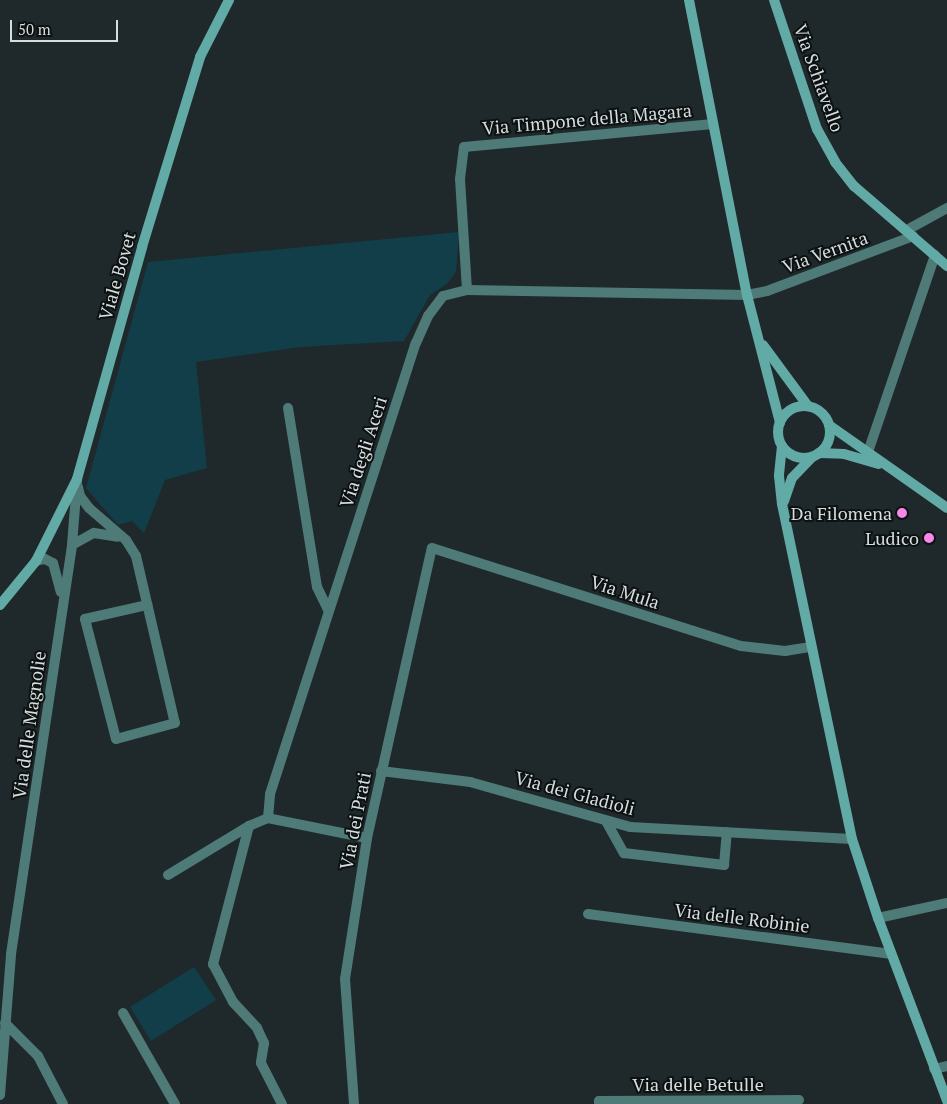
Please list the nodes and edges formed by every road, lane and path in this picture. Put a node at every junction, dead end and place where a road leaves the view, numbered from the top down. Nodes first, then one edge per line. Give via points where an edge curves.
1 (229, 0) edge
2 (689, 0) edge
3 (774, 0) edge
4 (713, 124) junction
5 (947, 208) edge
6 (910, 233) junction
7 (935, 255) junction
8 (947, 266) edge
9 (467, 290) junction
10 (747, 295) junction
11 (760, 339) junction
12 (808, 406) junction
13 (288, 408) dead end
14 (780, 423) junction
15 (829, 425) junction
16 (782, 446) junction
17 (868, 452) junction
18 (815, 455) junction
19 (887, 466) junction
20 (77, 479) junction
21 (782, 504) junction
22 (947, 508) edge
23 (126, 540) junction
24 (72, 545) junction
25 (432, 548) joint
26 (36, 561) junction
27 (63, 602) junction
28 (0, 605) edge
29 (147, 605) junction
30 (328, 610) junction
31 (811, 647) junction
32 (382, 771) junction
33 (268, 818) junction
34 (606, 821) junction
35 (250, 826) junction
36 (727, 832) junction
37 (367, 838) junction
38 (852, 839) junction
39 (168, 875) dead end
40 (947, 903) edge
41 (588, 914) dead end
42 (878, 918) junction
43 (891, 954) junction
44 (123, 1013) dead end
45 (5, 1023) junction
46 (947, 1066) edge
47 (934, 1069) junction
48 (0, 1093) edge
49 (799, 1100) dead end
50 (947, 1101) edge
51 (757, 1102) edge
52 (63, 1104) edge
53 (175, 1104) edge
54 (282, 1104) edge
55 (354, 1104) edge
56 (600, 1104) edge

1 - 20 street, Viale Bovet via 200,57 142,247
2 - 4 street
3 - 6 street, Via Schiavello via 817,129 835,162 854,186
4 - 9 street, Via Timpone della Magara via 464,147 460,179
4 - 10 street
5 - 6 street, Via Vernita
6 - 7 street, Via Schiavello
6 - 10 street, Via Vernita via 766,291
7 - 8 street, Via Schiavello
7 - 17 street
9 - 10 street, Via degli Aceri
9 - 30 street, Via degli Aceri via 443,296 428,316 416,343
10 - 11 street
11 - 12 street
11 - 14 street
12 - 14 street via 794,408
12 - 15 street via 821,412
13 - 30 street via 317,587
14 - 16 street
15 - 17 street
15 - 18 street via 829,440
16 - 18 street via 795,456
16 - 21 street via 779,476
17 - 19 street
18 - 19 street via 844,454
18 - 21 street via 792,478
19 - 22 street
20 - 23 street via 80,496 89,508
20 - 24 street, Via delle Magnolie
20 - 26 street, Viale Bovet
21 - 31 street
23 - 24 street via 109,533 94,533
23 - 29 street via 136,556
24 - 27 street, Via delle Magnolie
25 - 31 street, Via Mula via 742,646 785,651
25 - 32 street, Via dei Prati
26 - 27 street via 45,559 53,562
26 - 28 street, Viale Bovet
27 - 45 street, Via delle Magnolie via 11,954
29 - 29 street via 175,723 116,738 86,619
30 - 33 street, Via degli Aceri via 288,730 270,794
31 - 38 street
32 - 34 street, Via dei Gladioli via 470,782
32 - 37 street, Via dei Prati
33 - 35 street
33 - 37 street
34 - 36 street, Via dei Gladioli via 630,827
34 - 36 street via 624,853 724,865
35 - 39 street
35 - 54 street via 213,964 233,1002 257,1028 264,1043 261,1063
36 - 38 street, Via dei Gladioli
37 - 55 street, Via dei Prati via 345,979
38 - 42 street
40 - 42 street
41 - 43 street, Via delle Robinie
42 - 43 street
43 - 47 street
44 - 53 street
45 - 48 street, Via delle Magnolie
45 - 52 street via 38,1056
46 - 47 street
47 - 50 street
49 - 51 street, Via delle Betulle
51 - 56 street, Via delle Betulle via 599,1101

